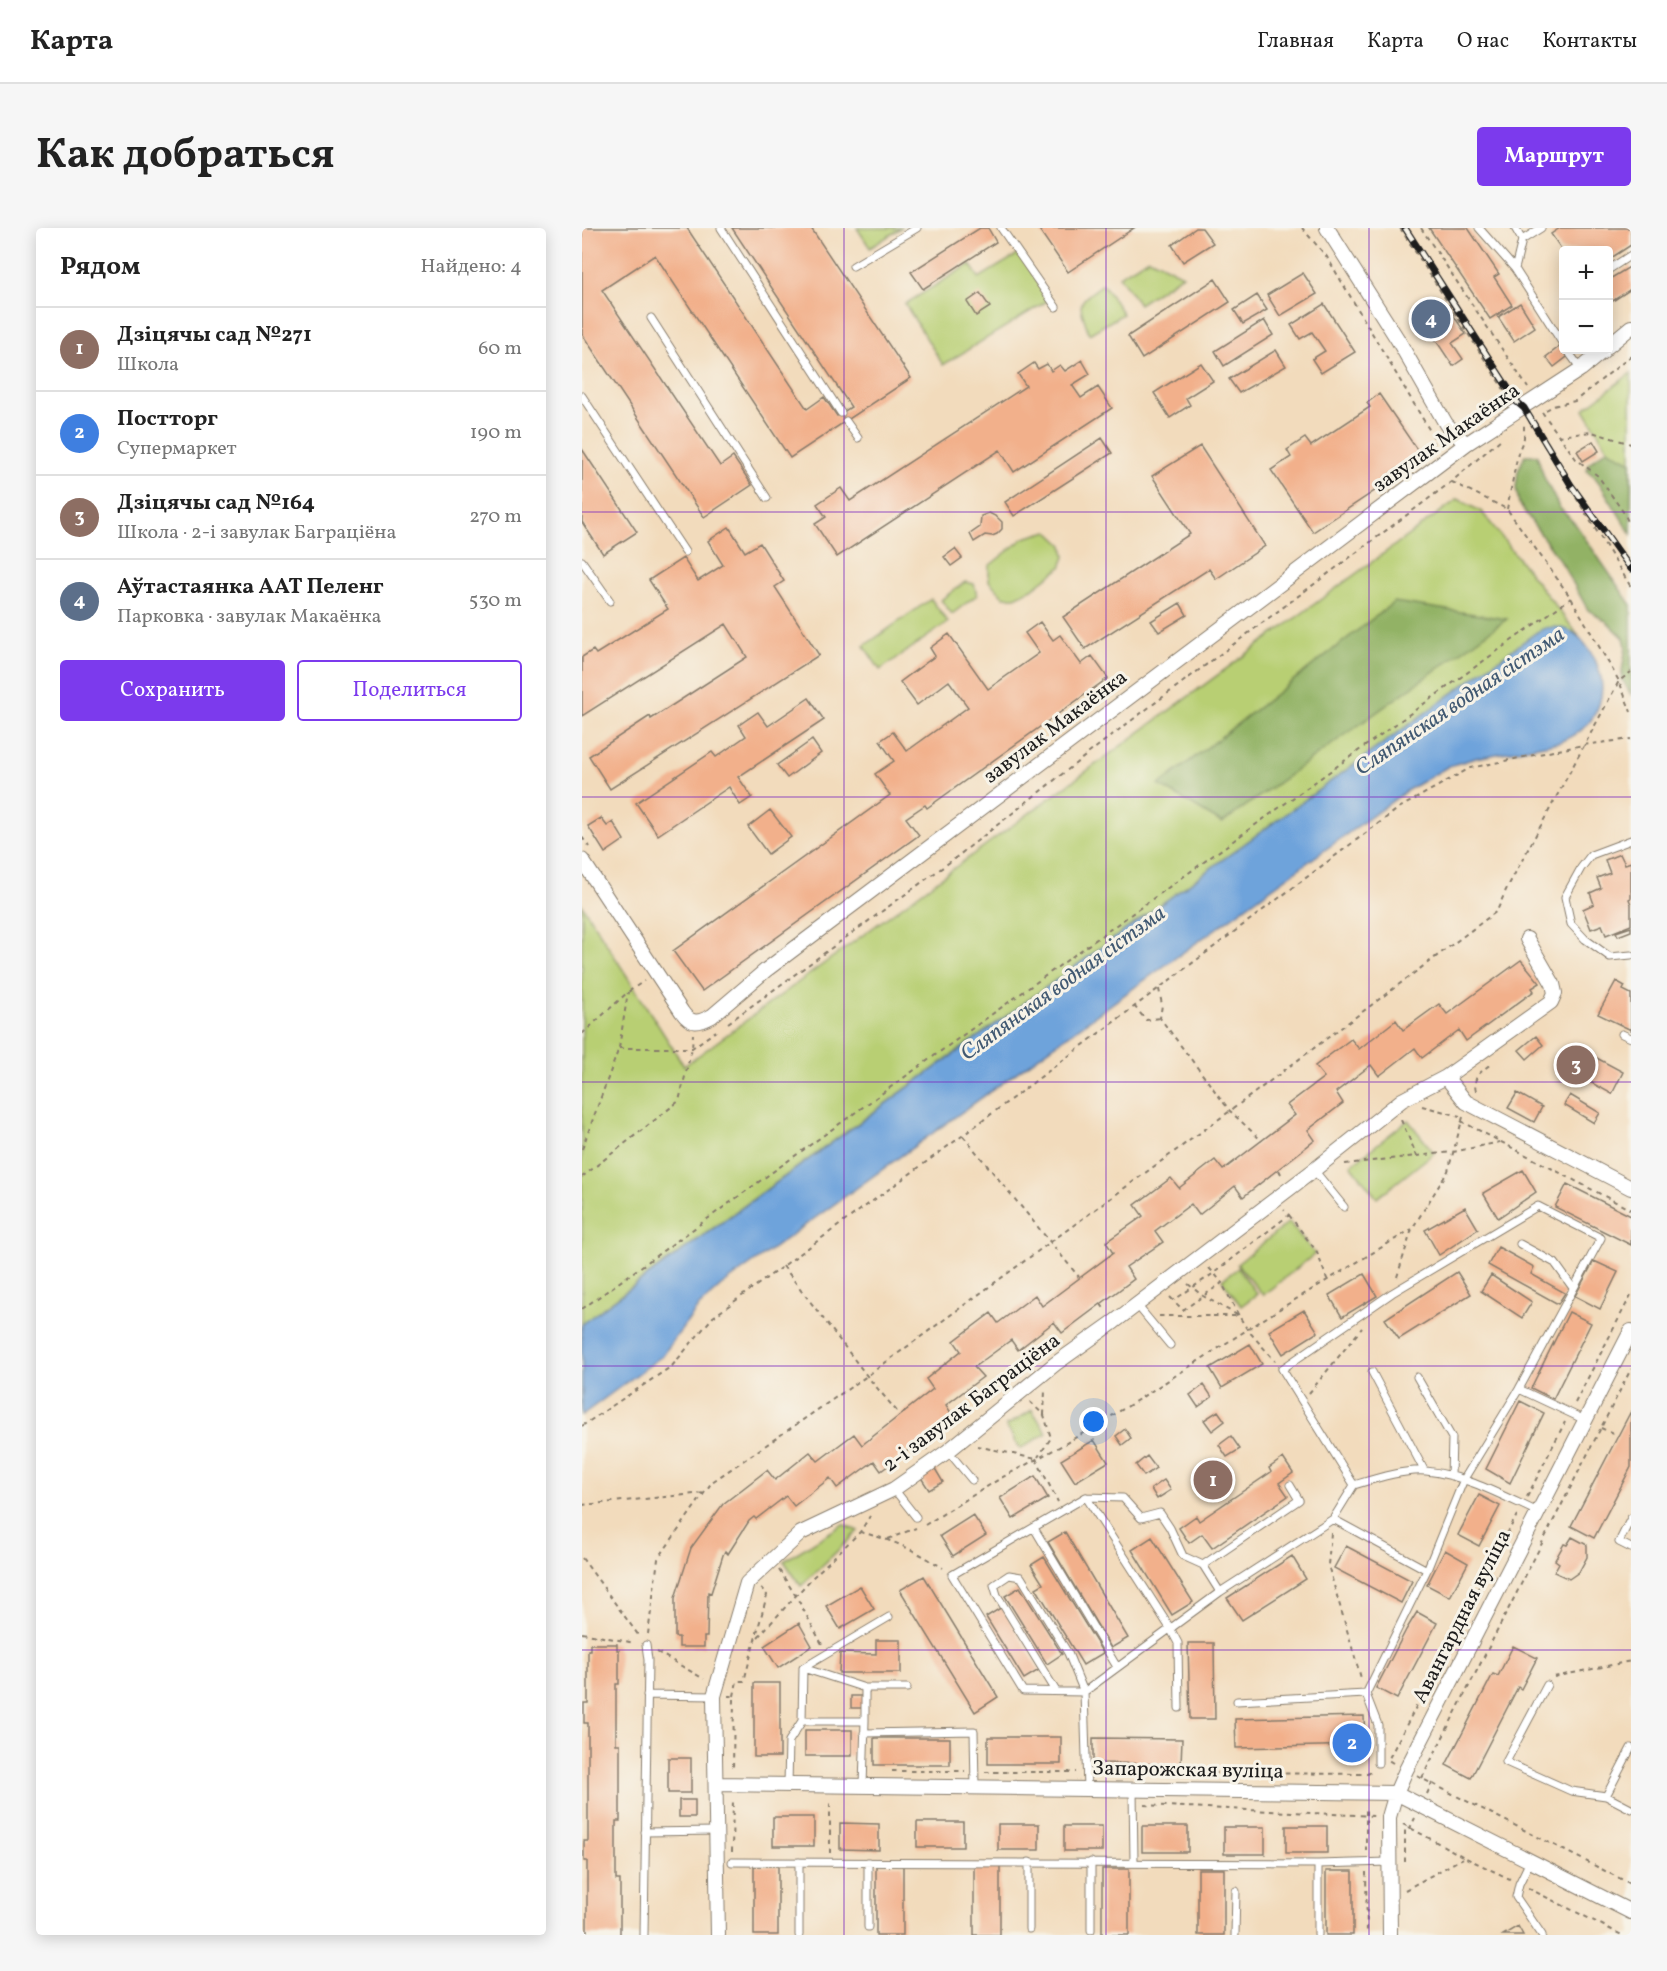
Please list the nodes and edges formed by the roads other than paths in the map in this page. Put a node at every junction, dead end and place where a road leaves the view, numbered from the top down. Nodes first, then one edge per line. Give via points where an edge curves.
1 (721, 228) edge
2 (917, 228) edge
3 (1001, 228) edge
4 (1327, 228) edge
5 (1479, 228) edge
6 (1515, 228) edge
7 (1541, 228) edge
8 (1522, 240) junction
9 (1631, 255) edge
10 (853, 266) dead end
11 (1613, 267) edge
12 (1515, 269) junction
13 (1056, 307) dead end
14 (651, 318) dead end
15 (1631, 327) edge
16 (1559, 338) edge
17 (1613, 342) edge
18 (1570, 354) edge
19 (1599, 354) edge
20 (1581, 369) junction
21 (582, 396) edge
22 (842, 413) dead end
23 (846, 421) dead end
24 (858, 438) dead end
25 (1466, 444) junction
26 (767, 498) dead end
27 (686, 552) dead end
28 (582, 561) edge
29 (610, 601) dead end
30 (1631, 840) edge
31 (582, 860) edge
32 (1527, 939) dead end
33 (1631, 955) edge
34 (1623, 1034) dead end
35 (1631, 1038) edge
36 (1446, 1077) junction
37 (1319, 1166) junction
38 (1631, 1188) edge
39 (1344, 1207) dead end
40 (1520, 1244) dead end
41 (1573, 1288) junction
42 (1137, 1305) junction
43 (1631, 1331) edge
44 (1170, 1345) dead end
45 (1372, 1372) dead end
46 (1417, 1377) dead end
47 (1519, 1389) junction
48 (1585, 1420) junction
49 (948, 1451) junction
50 (1424, 1470) junction
51 (1451, 1476) junction
52 (1464, 1479) junction
53 (972, 1480) dead end
54 (1290, 1485) dead end
55 (1354, 1485) junction
56 (894, 1489) junction
57 (1086, 1497) junction
58 (1538, 1512) junction
59 (916, 1517) dead end
60 (1631, 1518) edge
61 (1333, 1519) junction
62 (1034, 1528) junction
63 (1631, 1548) edge
64 (1203, 1566) junction
65 (1427, 1570) junction
66 (1220, 1592) junction
67 (889, 1617) dead end
68 (1170, 1628) junction
69 (646, 1645) road end
70 (1117, 1667) junction
71 (803, 1668) junction
72 (1547, 1685) road end
73 (865, 1688) junction
74 (907, 1688) dead end
75 (712, 1689) junction
76 (1056, 1691) junction
77 (1084, 1692) junction
78 (1366, 1694) junction
79 (647, 1695) junction
80 (1237, 1701) dead end
81 (1179, 1708) dead end
82 (802, 1721) junction
83 (865, 1721) junction
84 (864, 1733) junction
85 (1631, 1748) edge
86 (1378, 1763) dead end
87 (716, 1784) junction
88 (788, 1785) junction
89 (863, 1786) junction
90 (975, 1787) junction
91 (1087, 1789) junction
92 (1133, 1790) junction
93 (1396, 1793) junction
94 (1606, 1796) junction
95 (1631, 1809) edge
96 (717, 1831) junction
97 (645, 1832) junction
98 (1530, 1861) junction
99 (732, 1862) road end
100 (799, 1862) junction
101 (868, 1862) junction
102 (1029, 1862) junction
103 (1091, 1862) junction
104 (1134, 1862) junction
105 (1389, 1862) junction
106 (1318, 1864) junction
107 (1236, 1891) dead end
108 (1631, 1912) edge
109 (868, 1927) dead end
110 (1029, 1929) dead end
111 (1091, 1930) dead end
112 (644, 1935) edge
113 (718, 1935) edge
114 (799, 1935) edge
115 (1235, 1935) edge
116 (1318, 1935) edge
117 (1390, 1935) edge
118 (1542, 1935) edge

1 - 22 lane
2 - 10 lane
3 - 13 lane
4 - 25 street via 1446,424
5 - 12 lane
6 - 8 lane
7 - 8 lane
8 - 12 lane
9 - 11 lane
12 - 16 lane
14 - 26 lane
15 - 17 street
18 - 20 lane
19 - 20 street, завулак Макаёнка
20 - 25 street, завулак Макаёнка via 1521,417
21 - 27 lane
23 - 24 lane
25 - 31 street, завулак Макаёнка via 702,1021 687,1019
28 - 29 lane
30 - 33 lane via 1592,855 1565,897 1571,924 1585,939 1610,957
32 - 36 street, 2-і завулак Баграціёна via 1553,984 1551,1002
34 - 35 lane
36 - 37 street, 2-і завулак Баграціёна via 1398,1103
36 - 38 street via 1471,1098
37 - 39 lane
37 - 42 street, 2-і завулак Баграціёна
40 - 41 lane via 1555,1263
41 - 47 lane
41 - 55 lane via 1601,1238 1538,1206 1392,1293 1282,1369
42 - 44 lane
42 - 49 street, 2-і завулак Баграціёна via 1045,1372
43 - 48 street, Авангардная вуліца
45 - 50 lane
46 - 51 lane via 1452,1438
47 - 48 lane
47 - 52 lane
48 - 58 street, Авангардная вуліца
49 - 53 lane
49 - 56 street, 2-і завулак Баграціёна
50 - 51 lane
50 - 55 lane
51 - 52 lane
52 - 58 lane
52 - 65 lane
54 - 64 lane via 1299,1500
55 - 61 lane
56 - 59 lane
56 - 75 street, 2-і завулак Баграціёна via 801,1533 747,1583
57 - 62 lane
57 - 64 lane via 1123,1498 1141,1518 1160,1513 1184,1556
57 - 68 lane
58 - 93 street, Авангардная вуліца
60 - 63 lane via 1619,1542
61 - 65 lane
61 - 66 lane
62 - 70 lane
62 - 76 lane via 952,1575 1023,1690
64 - 66 lane
65 - 78 lane
66 - 68 lane
67 - 71 lane
68 - 70 lane
68 - 81 lane via 1178,1643
69 - 79 lane
70 - 77 lane
71 - 73 lane
71 - 82 lane
72 - 94 lane via 1506,1762 1571,1791
73 - 74 lane
73 - 83 lane
75 - 79 lane
75 - 87 street, 2-і завулак Баграціёна
76 - 77 lane
76 - 77 lane via 997,1595 994,1585 1009,1575 1021,1577 1068,1653
77 - 91 lane
78 - 80 lane
78 - 86 lane via 1378,1725
79 - 97 lane
82 - 83 lane
82 - 88 lane via 789,1741
83 - 84 lane
84 - 89 lane
84 - 90 lane via 974,1731
85 - 94 lane
87 - 88 street, Запарожская вуліца
87 - 96 street, 2-і завулак Баграціёна
88 - 89 street, Запарожская вуліца
89 - 90 street, Запарожская вуліца
90 - 91 street, Запарожская вуліца
91 - 92 street, Запарожская вуліца
92 - 93 street, Запарожская вуліца
92 - 104 lane
93 - 98 street, Запарожская вуліца
93 - 105 street, Авангардная вуліца via 1389,1817
94 - 95 lane
96 - 97 lane
96 - 113 street, 2-і завулак Баграціёна
97 - 112 lane
98 - 108 street, Запарожская вуліца
98 - 118 lane via 1516,1897
99 - 100 lane
100 - 101 lane
100 - 114 lane
101 - 102 lane
101 - 109 lane
102 - 103 lane
102 - 110 lane
103 - 104 lane
103 - 111 lane
104 - 106 lane
105 - 106 lane
105 - 117 street, Авангардная вуліца
106 - 116 lane
107 - 115 lane

